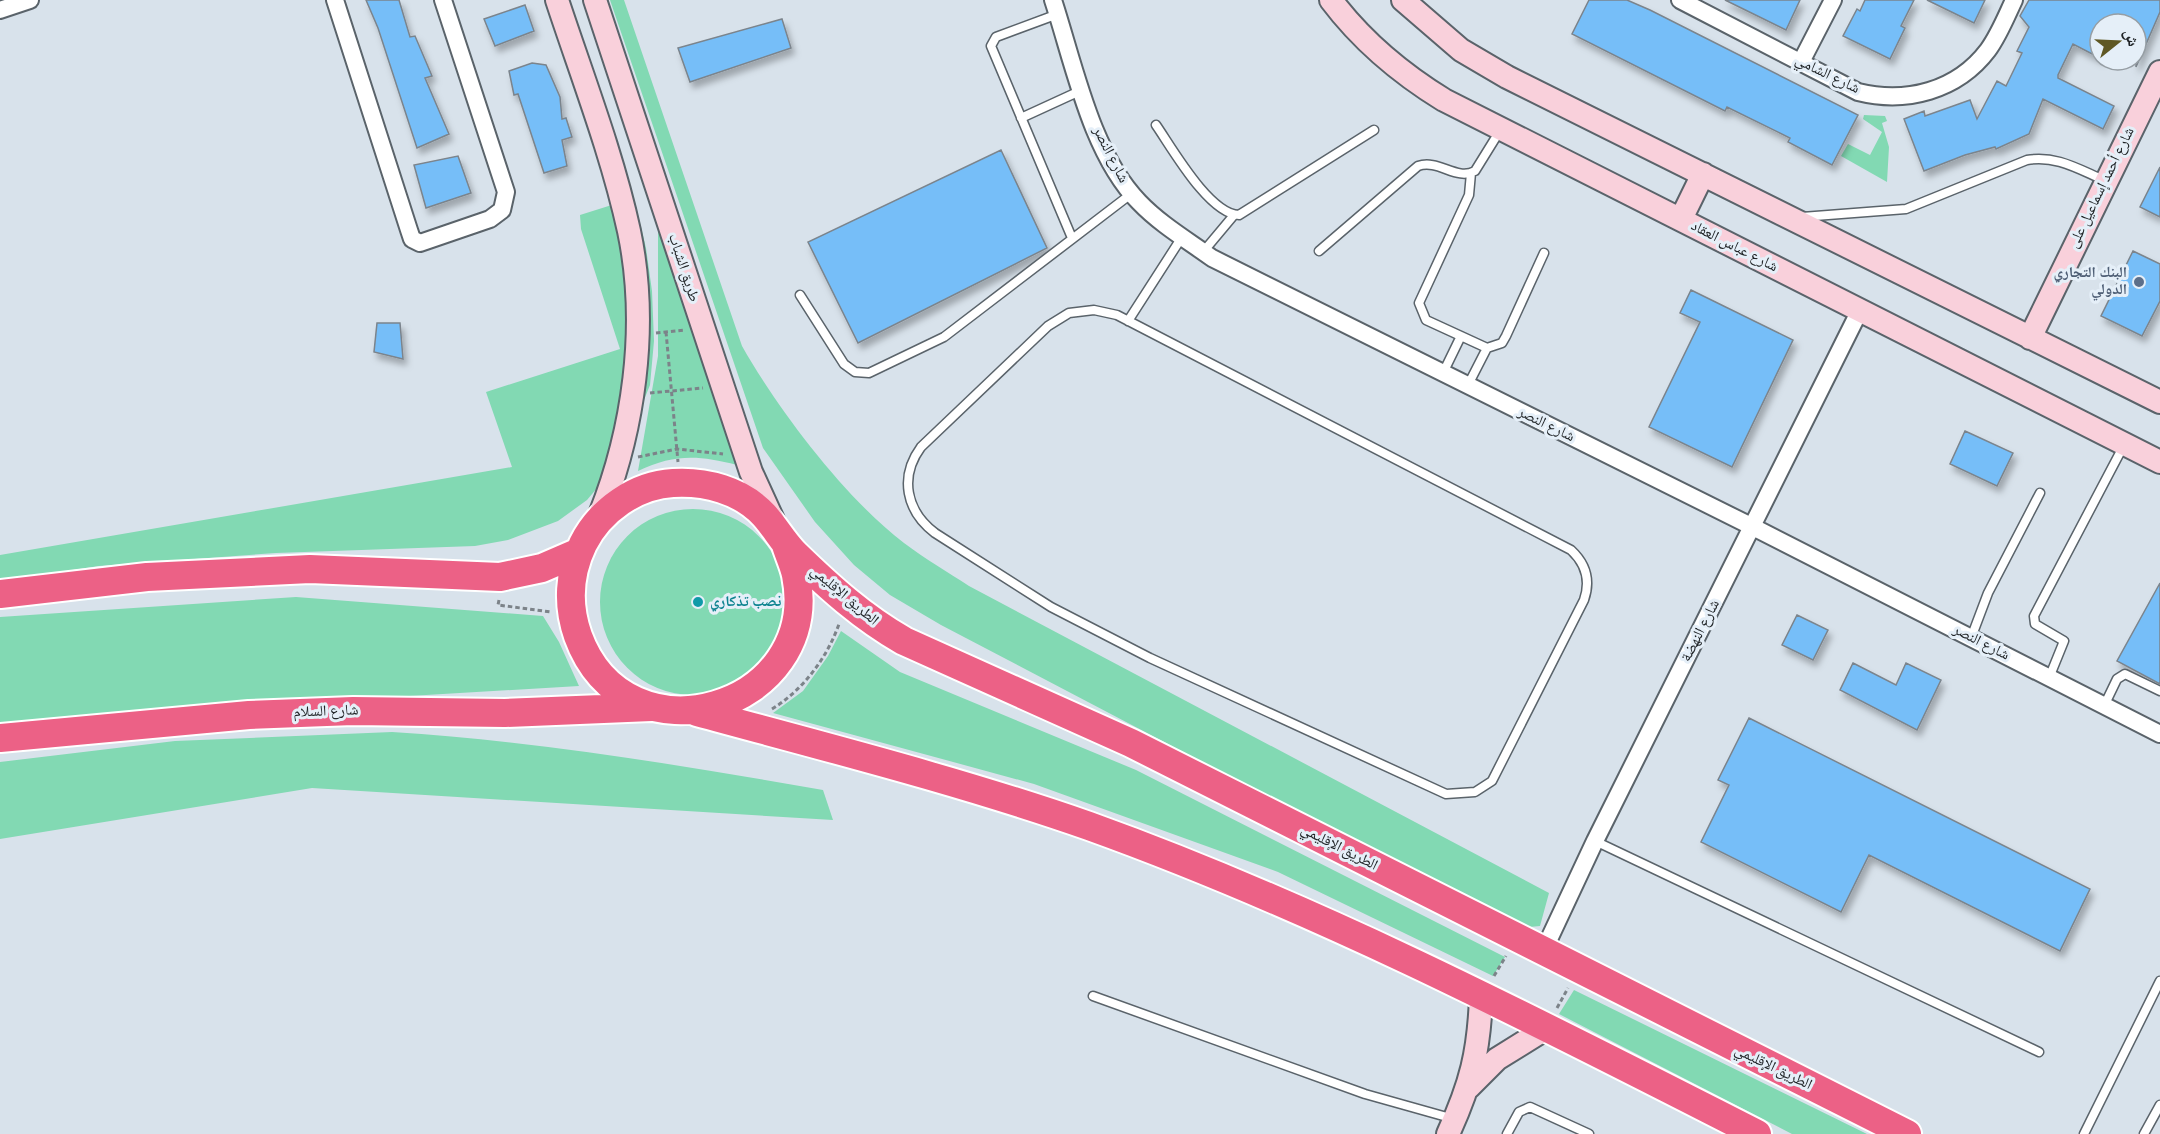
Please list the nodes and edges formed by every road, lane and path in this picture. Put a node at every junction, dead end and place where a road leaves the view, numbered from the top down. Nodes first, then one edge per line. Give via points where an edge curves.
1 (30, 0) edge
2 (335, 0) edge
3 (443, 0) edge
4 (557, 0) edge
5 (595, 0) edge
6 (1331, 0) edge
7 (1403, 0) edge
8 (1680, 0) edge
9 (1833, 0) edge
10 (2014, 0) edge
11 (1056, 7) edge
12 (0, 10) edge
13 (1801, 62) junction
14 (2160, 72) edge
15 (1083, 90) junction
16 (1021, 118) junction
17 (1156, 125) dead end
18 (1501, 129) junction
19 (1374, 130) dead end
20 (1471, 173) junction
21 (1703, 174) junction
22 (2105, 181) junction
23 (1131, 194) junction
24 (1233, 215) junction
25 (1791, 218) junction
26 (1681, 219) junction
27 (1182, 237) junction
28 (1072, 238) junction
29 (1319, 251) dead end
30 (1203, 252) junction
31 (1544, 253) dead end
32 (800, 295) dead end
33 (1860, 310) junction
34 (1128, 321) junction
35 (666, 332) junction
36 (690, 333) junction
37 (636, 336) junction
38 (1461, 336) junction
39 (2030, 338) junction
40 (1487, 348) junction
41 (1443, 373) junction
42 (698, 378) dead end
43 (1468, 385) junction
44 (672, 391) junction
45 (710, 391) junction
46 (631, 394) junction
47 (2160, 402) edge
48 (720, 444) dead end
49 (2125, 444) junction
50 (677, 449) junction
51 (634, 450) dead end
52 (2160, 462) edge
53 (680, 483) junction
54 (2040, 493) dead end
55 (596, 523) junction
56 (1753, 527) junction
57 (782, 539) junction
58 (579, 552) junction
59 (500, 577) junction
60 (0, 594) edge
61 (846, 602) junction
62 (555, 621) dead end
63 (1971, 638) junction
64 (2049, 678) junction
65 (2160, 691) edge
66 (2104, 706) junction
67 (653, 707) junction
68 (771, 710) dead end
69 (692, 711) junction
70 (2160, 734) edge
71 (0, 738) edge
72 (1595, 841) junction
73 (1517, 940) junction
74 (1543, 952) junction
75 (1577, 970) junction
76 (2160, 981) edge
77 (1093, 996) dead end
78 (1481, 997) junction
79 (1547, 1028) junction
80 (2039, 1052) dead end
81 (1468, 1088) junction
82 (2160, 1105) edge
83 (1451, 1126) edge
84 (1508, 1134) edge
85 (1589, 1134) edge
86 (1757, 1134) edge
87 (1907, 1134) edge
88 (2084, 1134) edge
89 (2144, 1134) edge

1 - 12 street
2 - 3 street via 412,239 420,243 490,219 502,210 506,192
4 - 37 street via 629,232
5 - 36 street, طريق الشباب
6 - 18 street, شارع عباس العقاد via 1398,69 1444,100
7 - 21 street via 1439,33 1483,64
8 - 13 street, شارع الشامي
9 - 13 street
10 - 13 street, شارع الشامي via 1997,35 1977,63 1932,91 1903,97 1858,92
11 - 15 street, شارع النصر
11 - 16 lane via 991,42
14 - 22 street, شارع أحمد إسماعيل على
15 - 16 lane
15 - 23 street, شارع النصر via 1098,137
16 - 28 lane
17 - 24 lane via 1204,192
18 - 20 lane
18 - 26 street, شارع عباس العقاد
19 - 24 lane via 1247,211
20 - 29 lane via 1461,174 1434,164 1418,166
20 - 38 lane via 1469,195 1419,303 1426,320
21 - 25 street
21 - 26 street
22 - 25 lane via 2059,160 2041,158 2018,163 1906,209
22 - 39 street, شارع أحمد إسماعيل على
23 - 27 street, شارع النصر
23 - 28 lane
24 - 30 lane
25 - 39 street
26 - 33 street, شارع عباس العقاد
27 - 30 street, شارع النصر
27 - 34 lane
28 - 32 lane via 944,337 869,373 855,372 844,364
30 - 41 street, شارع النصر
31 - 40 lane via 1502,343
33 - 49 street, شارع عباس العقاد
33 - 56 street, شارع النهضة
34 - 34 lane via 1577,556 1587,578 1584,600 1492,781 1484,788 1464,795 1446,794 1150,658 1051,607 934,533 918,517 908,485 915,455 1048,326 1081,310 1106,311
35 - 36 path
35 - 37 path
35 - 44 path
36 - 45 street, طريق الشباب
37 - 46 street
38 - 40 lane
38 - 41 lane
39 - 47 street
40 - 43 lane
41 - 43 street, شارع النصر
42 - 45 path
43 - 56 street, شارع النصر
44 - 45 path
44 - 46 path
44 - 50 path
45 - 57 street, طريق الشباب
46 - 55 street via 613,479
48 - 50 path via 724,456
49 - 52 street, شارع عباس العقاد
49 - 64 lane via 2034,616 2035,624 2064,641
50 - 51 path via 633,459
50 - 53 path
53 - 55 highway via 638,491
53 - 57 highway via 716,486 740,497 762,512
54 - 63 lane via 1988,593
55 - 58 highway
56 - 63 street, شارع النصر
56 - 72 street, شارع النهضة
57 - 61 highway, الطريق الإقليمي
57 - 69 highway via 797,575 798,608 790,639 774,667 752,689 723,704
58 - 59 highway via 542,568
58 - 67 highway via 570,599 581,646 611,684
59 - 60 highway via 310,569 147,576
59 - 62 path via 498,605 553,612
61 - 68 path via 819,663 794,692
61 - 73 highway, الطريق الإقليمي via 873,624 904,641 1131,744
63 - 64 street, شارع النصر
64 - 66 street, شارع النصر
65 - 66 lane via 2125,674 2117,679
66 - 70 street, شارع النصر
67 - 69 highway
67 - 71 highway, شارع السلام via 505,713 353,711 249,715
69 - 78 highway via 967,785 1090,827 1224,879
72 - 74 street, شارع النهضة
72 - 80 lane
73 - 74 highway, الطريق الإقليمي
73 - 78 path
74 - 75 highway, الطريق الإقليمي
75 - 79 path
75 - 87 highway, الطريق الإقليمي
76 - 88 lane
77 - 83 lane
78 - 79 highway
78 - 81 street via 1479,1042
79 - 81 street via 1497,1059
79 - 86 highway
81 - 83 street
82 - 89 lane
84 - 85 lane via 1519,1112 1530,1107

